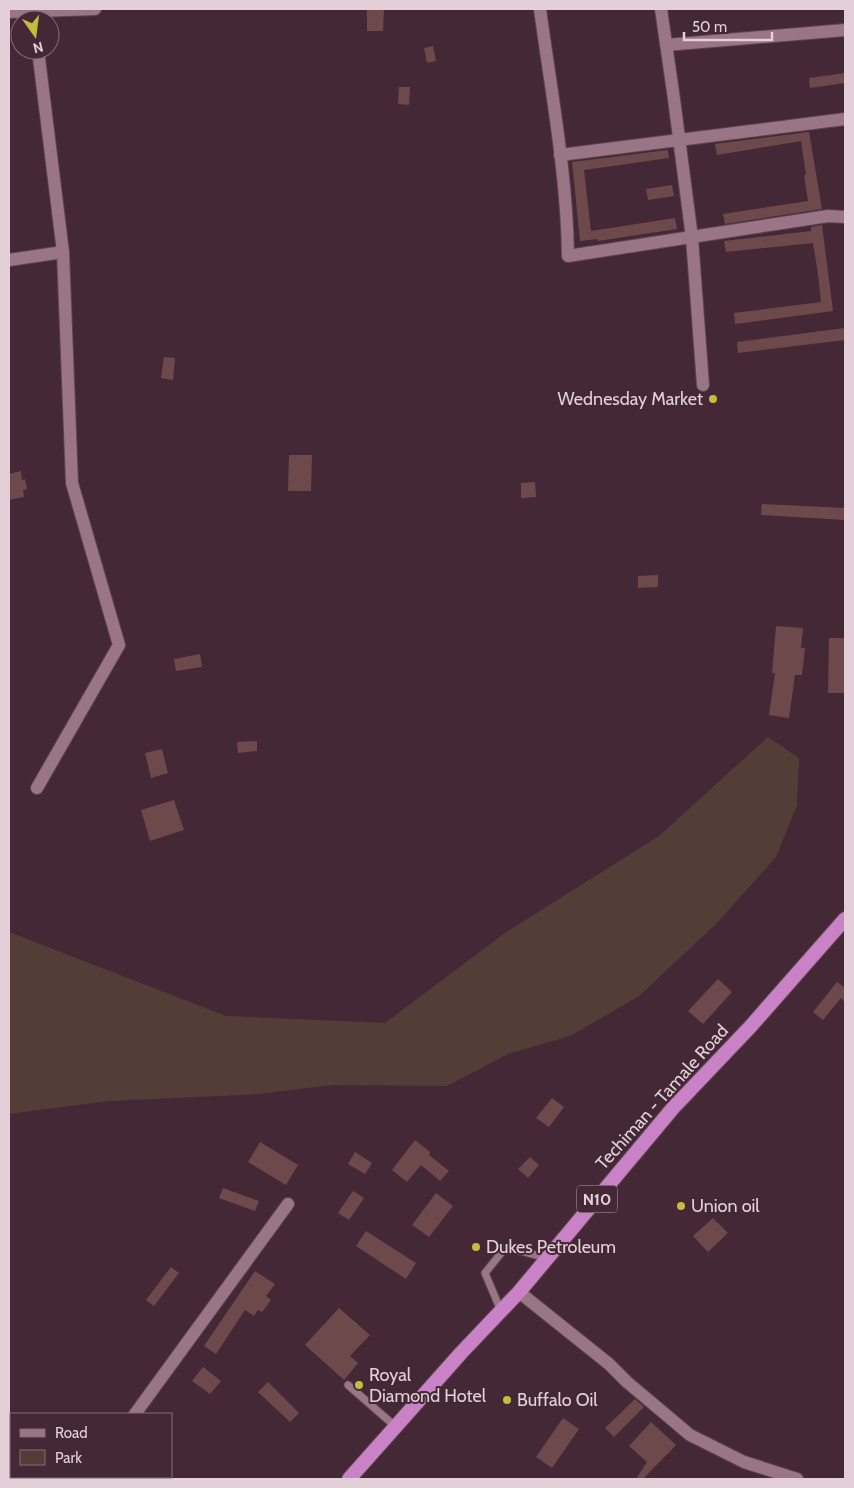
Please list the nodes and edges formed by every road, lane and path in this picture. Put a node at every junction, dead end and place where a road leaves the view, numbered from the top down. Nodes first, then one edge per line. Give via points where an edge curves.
1 (95, 9) edge
2 (540, 9) edge
3 (660, 9) edge
4 (60, 13) edge
5 (845, 30) edge
6 (666, 45) junction
7 (39, 60) edge
8 (845, 119) edge
9 (679, 140) junction
10 (560, 155) junction
11 (845, 217) edge
12 (692, 238) junction
13 (63, 252) junction
14 (9, 260) edge
15 (703, 385) dead end
16 (37, 788) dead end
17 (845, 919) edge
18 (288, 1204) dead end
19 (547, 1258) junction
20 (519, 1292) junction
21 (501, 1311) junction
22 (348, 1385) dead end
23 (136, 1413) edge
24 (396, 1427) junction
25 (349, 1479) edge
26 (797, 1479) edge

1 - 4 street
2 - 10 street
3 - 6 street
5 - 6 street
6 - 9 street
7 - 13 street
8 - 9 street
9 - 10 street
9 - 12 street
10 - 12 street via 568,256
11 - 12 street via 828,216
12 - 15 street
13 - 14 street
13 - 16 street via 72,483 119,645
17 - 19 highway, Techiman - Tamale Road / N10 via 673,1108
18 - 23 street
19 - 20 highway, Techiman - Tamale Road / N10
19 - 21 lane via 506,1247 485,1273
20 - 21 highway, Techiman - Tamale Road / N10
20 - 26 street via 610,1364 690,1435 744,1462
21 - 24 highway, Techiman - Tamale Road / N10
22 - 24 lane
24 - 25 highway, Techiman - Tamale Road / N10

